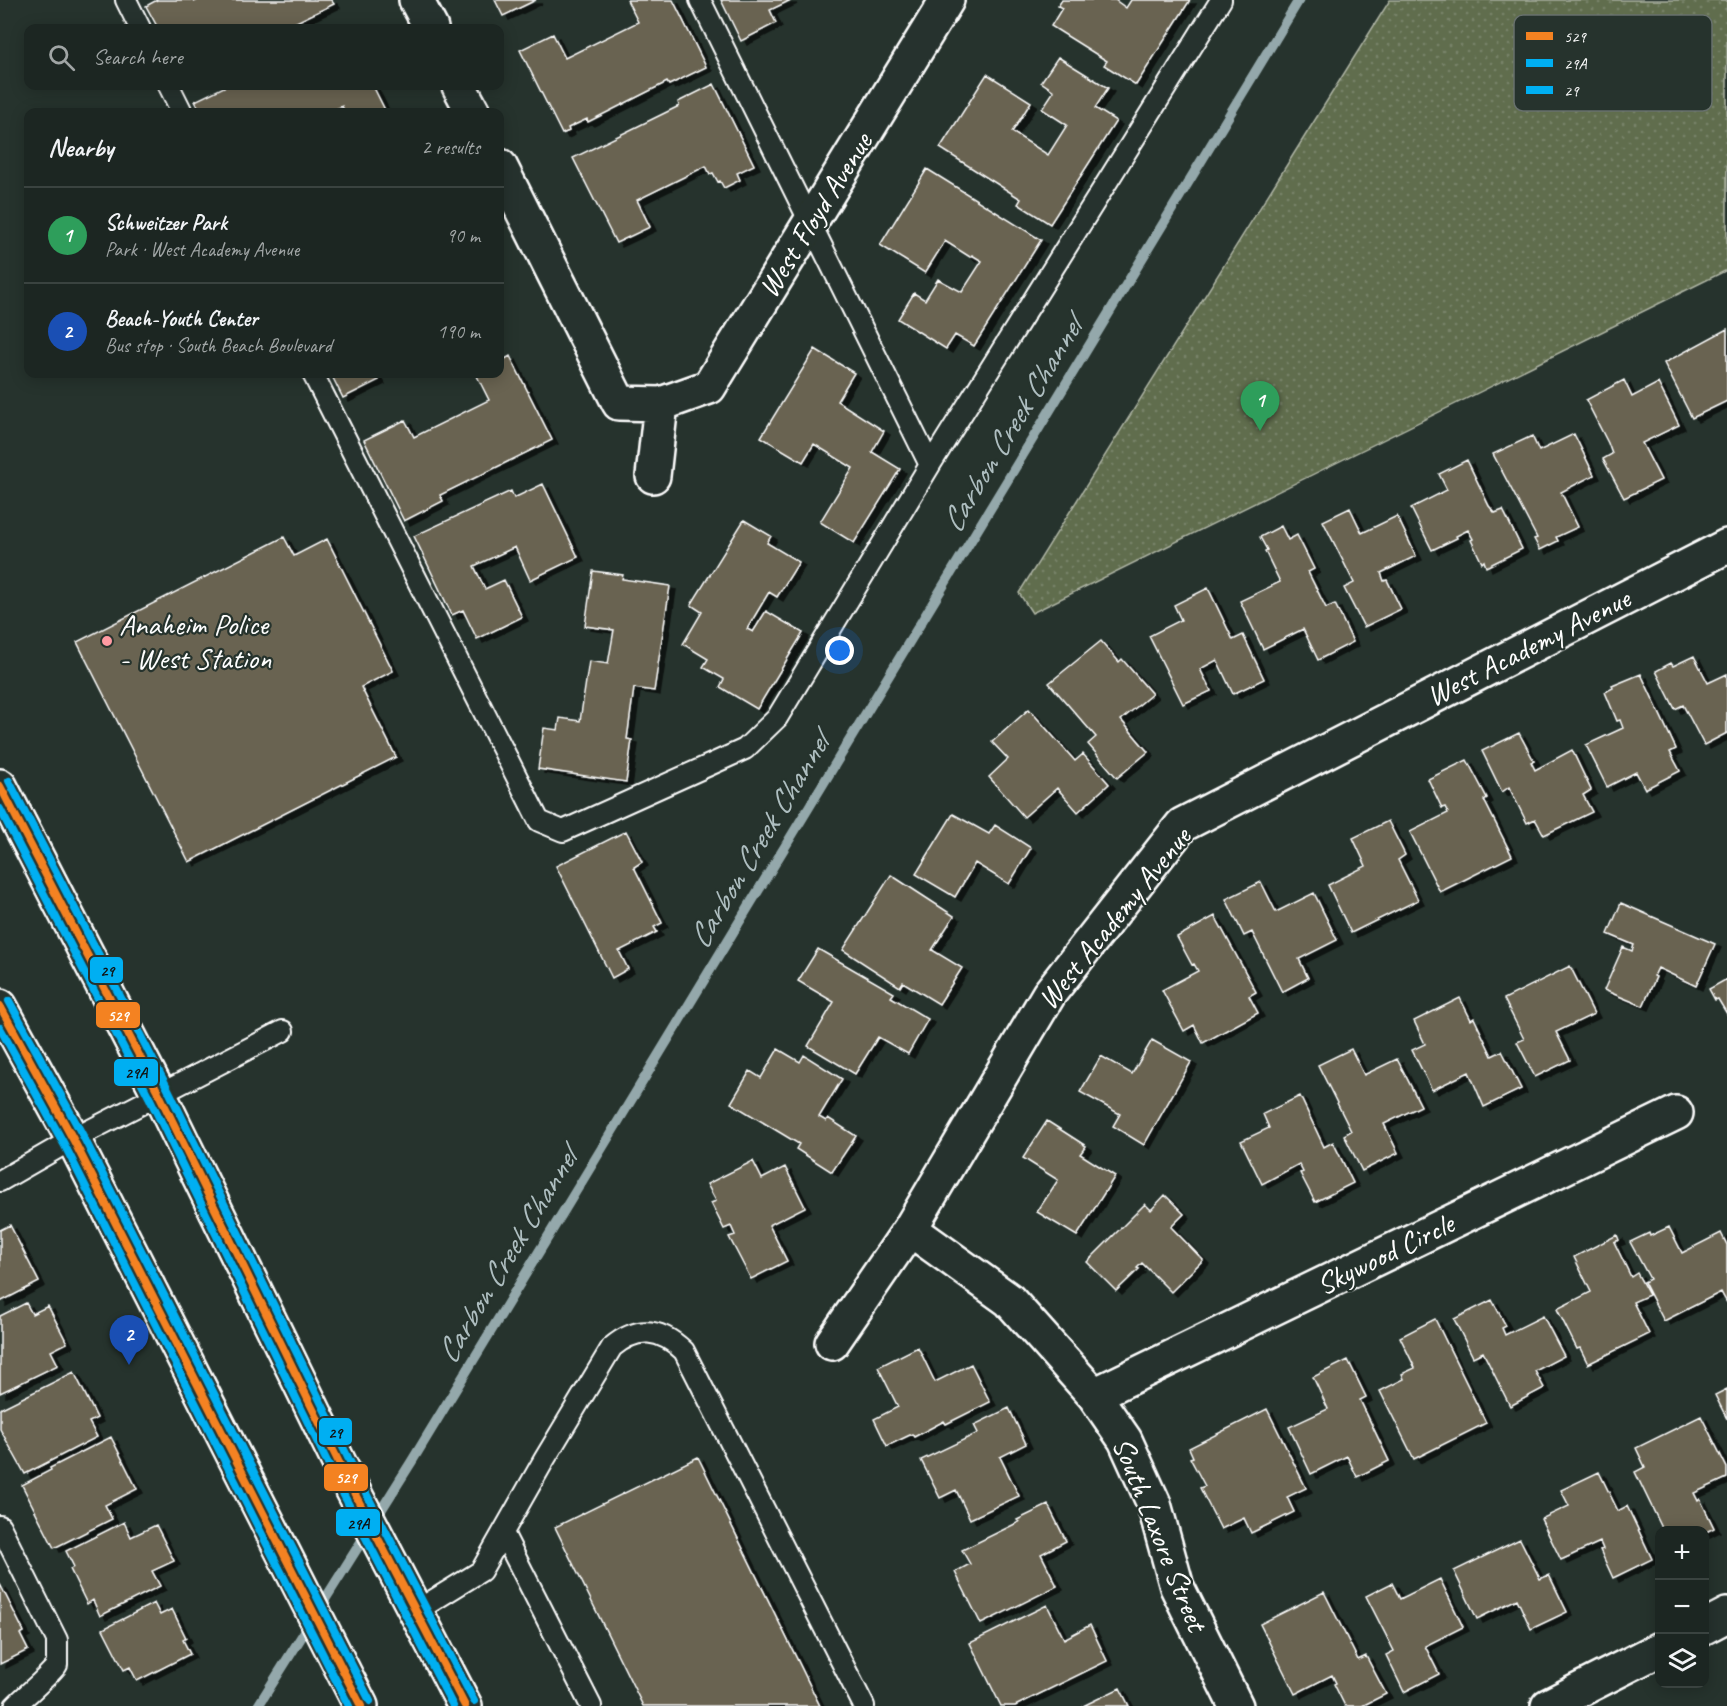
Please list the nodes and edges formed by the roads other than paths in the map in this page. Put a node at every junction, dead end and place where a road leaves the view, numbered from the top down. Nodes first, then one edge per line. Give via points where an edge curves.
1 (126, 0) edge
2 (416, 0) edge
3 (700, 0) edge
4 (947, 0) edge
5 (1221, 0) edge
6 (138, 24) edge
7 (428, 24) edge
8 (171, 90) edge
9 (461, 90) edge
10 (180, 108) edge
11 (471, 108) edge
12 (504, 174) edge
13 (811, 222) junction
14 (315, 378) edge
15 (661, 404) junction
16 (930, 465) junction
17 (653, 476) dead end
18 (1727, 546) edge
19 (0, 786) edge
20 (0, 1006) edge
21 (283, 1031) dead end
22 (159, 1094) junction
23 (1676, 1113) dead end
24 (73, 1139) junction
25 (0, 1181) edge
26 (910, 1229) junction
27 (832, 1343) dead end
28 (1094, 1395) junction
29 (0, 1526) edge
30 (503, 1533) junction
31 (416, 1611) junction
32 (1727, 1615) edge
33 (1709, 1624) edge
34 (1655, 1651) edge
35 (15, 1706) edge
36 (361, 1706) edge
37 (465, 1706) edge
38 (591, 1706) edge
39 (864, 1706) edge
40 (1236, 1706) edge
41 (1548, 1706) edge

1 - 6 lane
2 - 7 street
3 - 13 lane
4 - 13 street, West Floyd Avenue
5 - 16 lane
8 - 10 lane
9 - 11 street
12 - 15 street via 619,403
13 - 15 street, West Floyd Avenue via 709,387
13 - 16 lane
14 - 16 lane via 538,821 563,831 745,749 777,718
15 - 17 street
18 - 26 street, West Academy Avenue via 1182,825 1049,994
19 - 22 street
20 - 24 street
21 - 22 lane
22 - 24 lane
22 - 31 street via 346,1477
23 - 28 street, Skywood Circle
24 - 25 lane
24 - 36 street
26 - 27 street, West Academy Avenue
26 - 28 street, South Laxore Street via 1009,1300
28 - 40 street, South Laxore Street via 1125,1440 1154,1504 1177,1587
29 - 35 lane via 57,1640 57,1665
30 - 31 lane via 481,1570
30 - 38 lane
30 - 39 lane via 612,1347 639,1332 671,1339 684,1351
31 - 37 street
32 - 33 street
34 - 41 street

